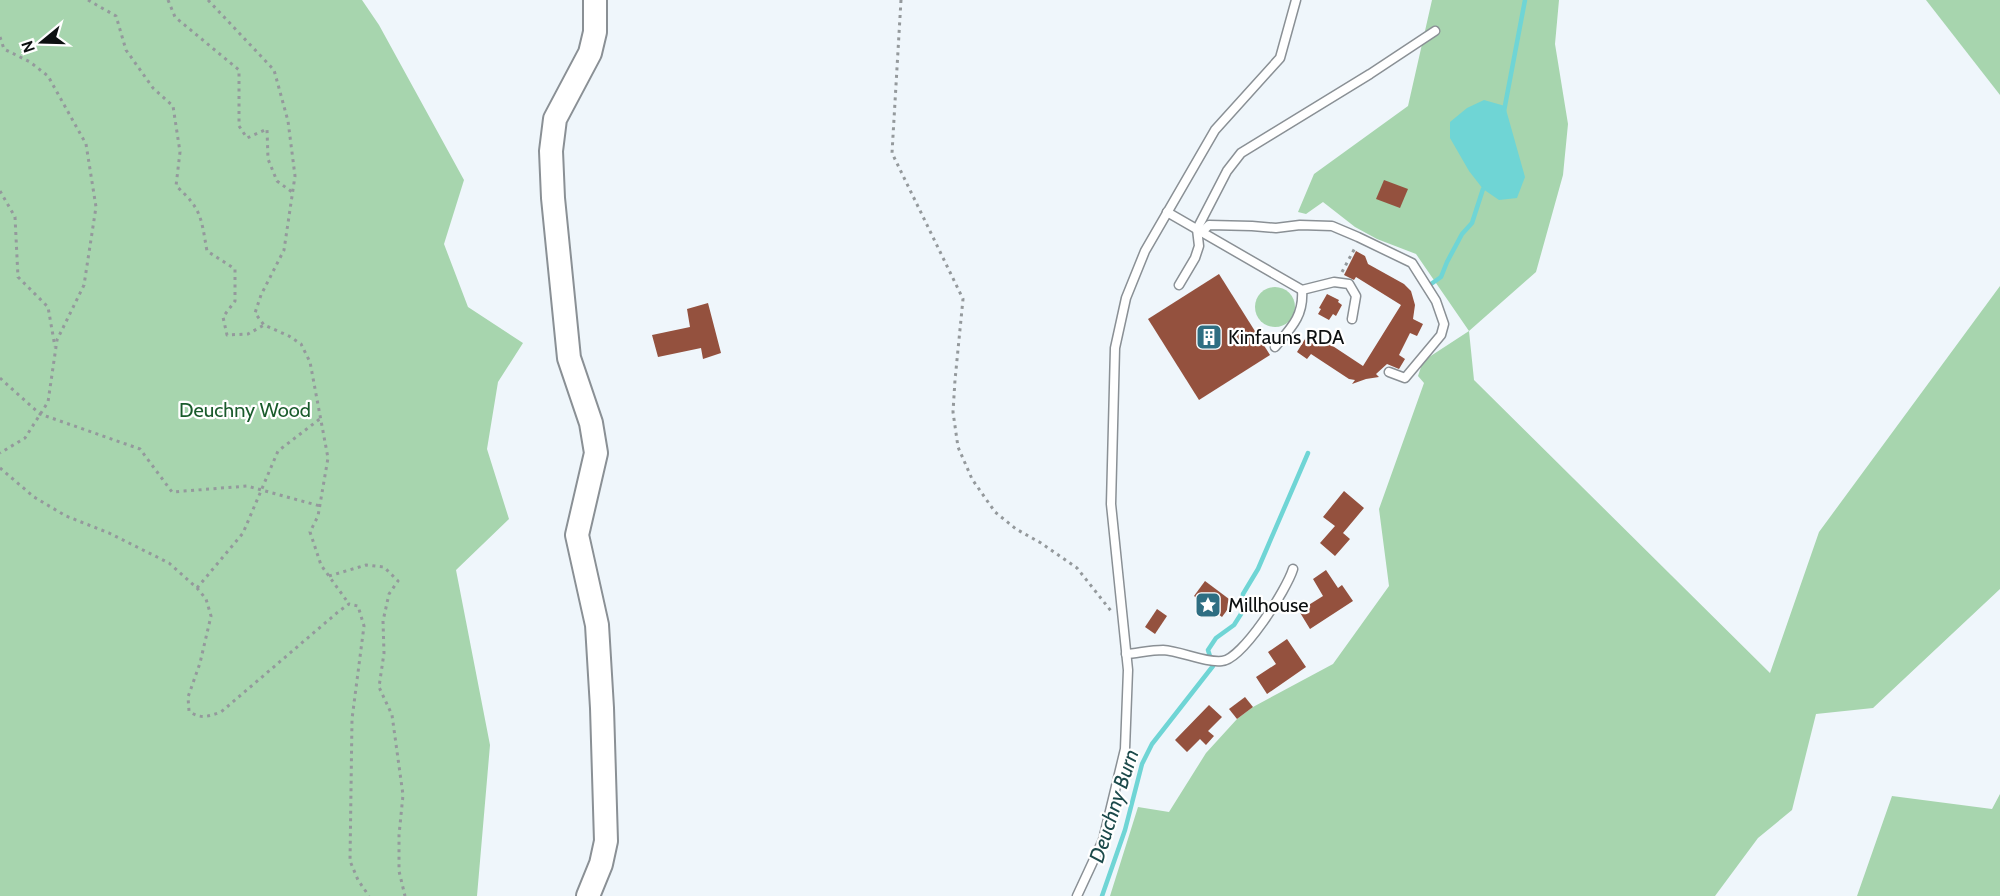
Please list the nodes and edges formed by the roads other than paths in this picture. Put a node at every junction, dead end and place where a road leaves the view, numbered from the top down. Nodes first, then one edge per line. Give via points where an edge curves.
1 (595, 0) edge
2 (1296, 0) edge
3 (1435, 31) dead end
4 (1167, 212) junction
5 (1199, 231) junction
6 (1179, 285) dead end
7 (1302, 290) junction
8 (1352, 319) dead end
9 (1275, 347) dead end
10 (1389, 372) dead end
11 (1293, 569) dead end
12 (1126, 654) junction
13 (588, 896) edge
14 (1077, 896) edge

1 - 13 street via 591,52 555,119 551,151 569,358 591,423 596,453 577,535 597,625 603,730 606,841
2 - 4 lane via 1280,58 1215,130
3 - 5 lane via 1241,153 1227,171
4 - 5 lane
4 - 12 lane via 1145,250 1126,298 1115,348 1111,504
5 - 6 lane via 1195,258
5 - 7 lane
5 - 10 lane via 1209,225 1332,226 1412,263 1436,301 1444,324 1441,335 1405,378
7 - 8 lane via 1334,282 1350,284 1356,296
7 - 9 lane via 1303,304 1298,317
11 - 12 lane via 1267,618 1234,656 1223,662 1163,650
12 - 14 lane via 1125,749 1103,840

